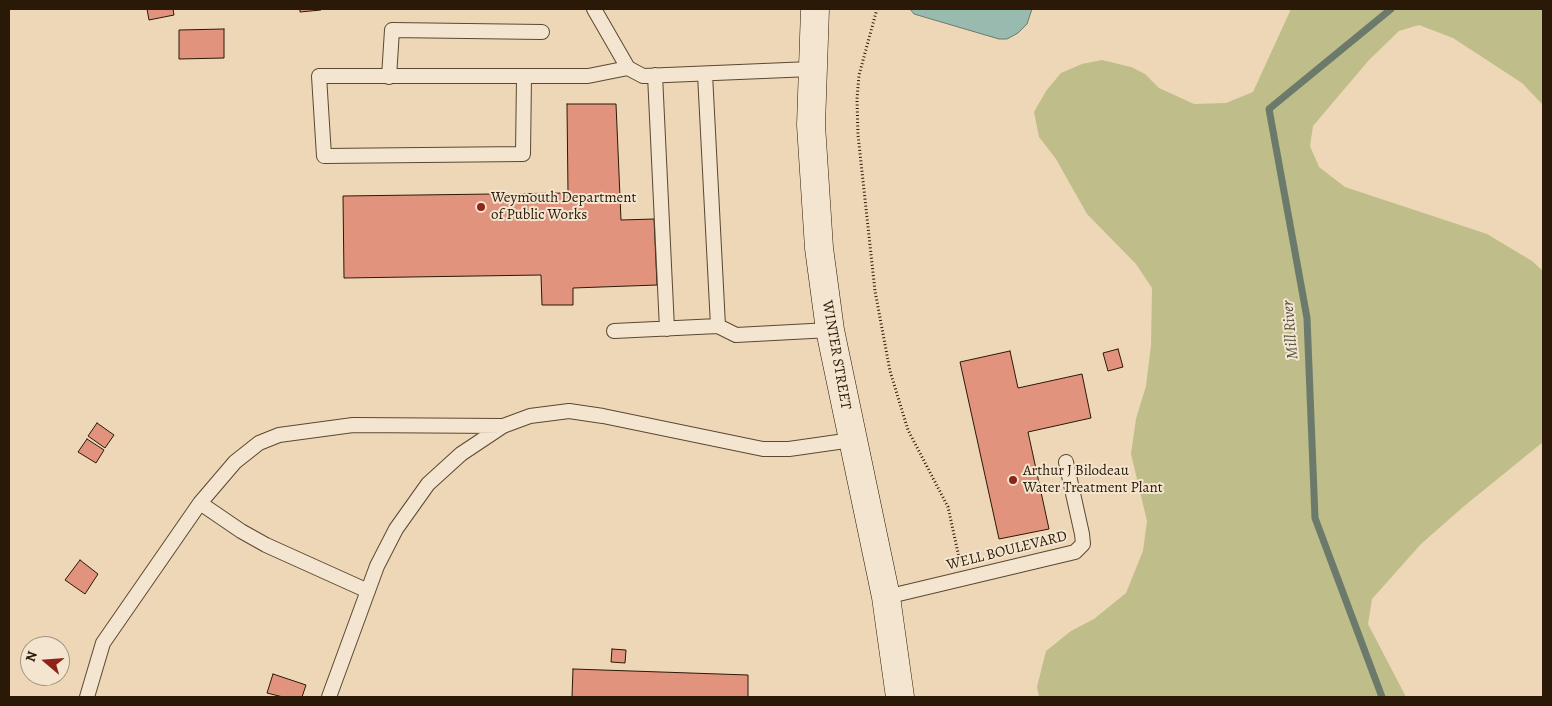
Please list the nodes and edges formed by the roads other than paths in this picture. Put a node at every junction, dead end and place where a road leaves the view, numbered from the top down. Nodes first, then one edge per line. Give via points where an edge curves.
1 (594, 9) edge
2 (815, 9) edge
3 (542, 32) dead end
4 (628, 68) junction
5 (811, 69) junction
6 (705, 74) junction
7 (654, 75) junction
8 (389, 77) junction
9 (524, 77) junction
10 (718, 326) junction
11 (667, 329) junction
12 (830, 330) junction
13 (614, 331) dead end
14 (503, 426) junction
15 (852, 440) junction
16 (1066, 462) dead end
17 (200, 503) junction
18 (368, 591) junction
19 (886, 597) junction
20 (88, 697) edge
21 (329, 697) edge
22 (900, 697) edge

1 - 4 lane
2 - 5 main road, WINTER STREET
3 - 8 lane via 392,30
4 - 7 lane via 644,76
4 - 9 lane via 588,76
5 - 6 lane
5 - 12 main road, WINTER STREET via 814,195
6 - 7 lane
6 - 10 lane
7 - 11 lane
8 - 9 lane
8 - 9 lane via 318,76 324,156 523,154
10 - 11 lane
10 - 12 lane via 736,335
11 - 13 lane
12 - 15 main road, WINTER STREET
14 - 15 lane via 530,416 569,411 763,449 789,449
14 - 17 lane via 353,425 279,435 259,443 235,462
14 - 18 lane via 461,454 428,484 396,529
15 - 19 main road, WINTER STREET
16 - 19 lane, WELL BOULEVARD via 1082,544 1075,552
17 - 18 lane via 266,544
17 - 20 lane via 103,643
18 - 21 lane
19 - 22 main road, WINTER STREET

